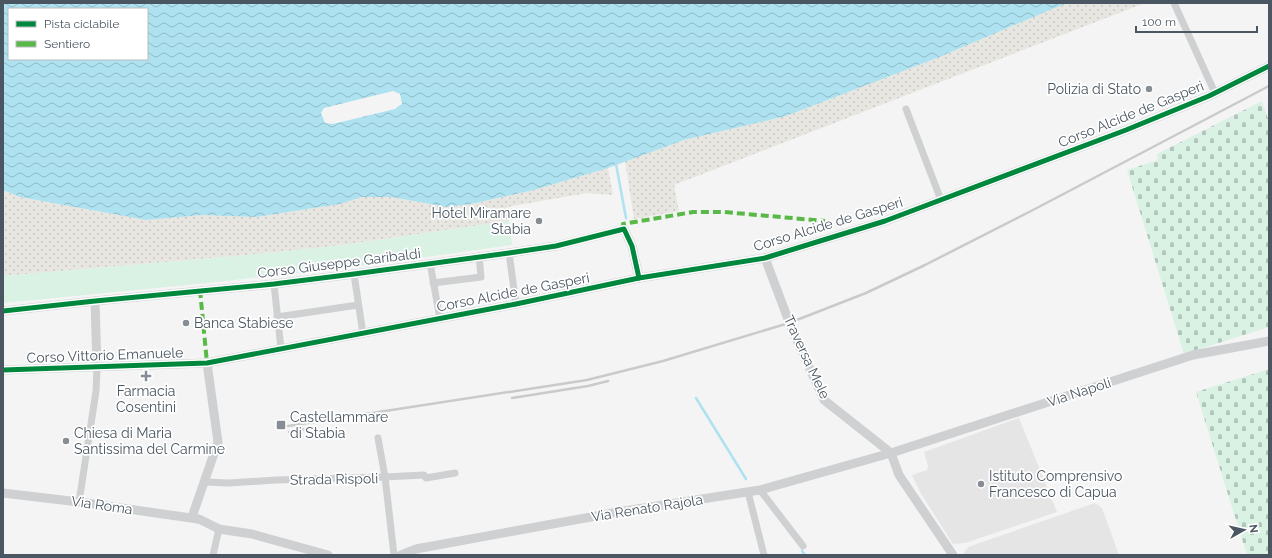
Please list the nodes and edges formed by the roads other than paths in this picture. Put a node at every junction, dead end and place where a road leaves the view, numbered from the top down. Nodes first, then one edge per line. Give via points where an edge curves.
1 (1174, 3) edge
2 (1269, 66) edge
3 (1215, 93) junction
4 (906, 109) dead end
5 (941, 200) junction
6 (509, 253) junction
7 (480, 256) junction
8 (765, 258) junction
9 (430, 263) junction
10 (354, 274) junction
11 (640, 278) junction
12 (433, 283) junction
13 (274, 284) junction
14 (95, 301) junction
15 (516, 304) junction
16 (358, 305) junction
17 (3, 311) edge
18 (277, 317) junction
19 (440, 319) junction
20 (363, 334) junction
21 (1269, 341) edge
22 (281, 349) junction
23 (207, 364) junction
24 (97, 368) junction
25 (3, 370) edge
26 (378, 438) dead end
27 (891, 453) junction
28 (454, 472) dead end
29 (385, 477) junction
30 (205, 482) junction
31 (760, 490) junction
32 (748, 492) junction
33 (3, 493) edge
34 (79, 502) junction
35 (196, 518) junction
36 (218, 529) junction
37 (803, 546) dead end
38 (213, 555) edge
39 (328, 555) edge
40 (395, 555) edge
41 (401, 555) edge
42 (764, 555) edge
43 (953, 555) edge

1 - 3 street
2 - 3 street, Corso Alcide de Gasperi
3 - 5 street, Corso Alcide de Gasperi via 1126,130
4 - 5 street
5 - 8 street, Corso Alcide de Gasperi via 885,221
6 - 7 street, Corso Giuseppe Garibaldi
6 - 11 street, Corso Giuseppe Garibaldi via 556,246 624,229 632,246
6 - 15 street
7 - 9 street, Corso Giuseppe Garibaldi
7 - 12 street via 481,277
8 - 11 street, Corso Alcide de Gasperi
8 - 27 street, Traversa Mele via 791,327 824,400
9 - 10 street, Corso Giuseppe Garibaldi
9 - 12 street
10 - 13 street, Corso Giuseppe Garibaldi
10 - 16 street
11 - 15 street, Corso Alcide de Gasperi
12 - 19 street
13 - 14 street, Corso Giuseppe Garibaldi
13 - 18 street
14 - 17 street, Corso Giuseppe Garibaldi
14 - 24 street
15 - 19 street, Corso Alcide de Gasperi
16 - 18 street
16 - 20 street
18 - 22 street
19 - 20 street, Corso Alcide de Gasperi
20 - 22 street, Corso Alcide de Gasperi
21 - 27 street, Via Napoli via 1193,355
22 - 23 street, Corso Alcide de Gasperi
23 - 24 street, Corso Vittorio Emanuele
23 - 30 street via 218,442
24 - 25 street, Corso Vittorio Emanuele
24 - 34 street via 96,391
26 - 29 street
27 - 31 street, Via Renato Rajola
27 - 43 street via 899,475
28 - 29 street via 426,478 424,475
29 - 30 street, Strada Rispoli
29 - 40 street, Strada Rispoli
30 - 35 street
31 - 32 street, Via Renato Rajola
31 - 37 street
32 - 41 street, Via Renato Rajola via 618,512 416,549
32 - 42 street
33 - 34 street, Via Roma
34 - 35 street, Via Roma
35 - 36 street, Via Roma
36 - 38 street
36 - 39 street, Via Roma via 252,534
40 - 41 street, Via Renato Rajola

